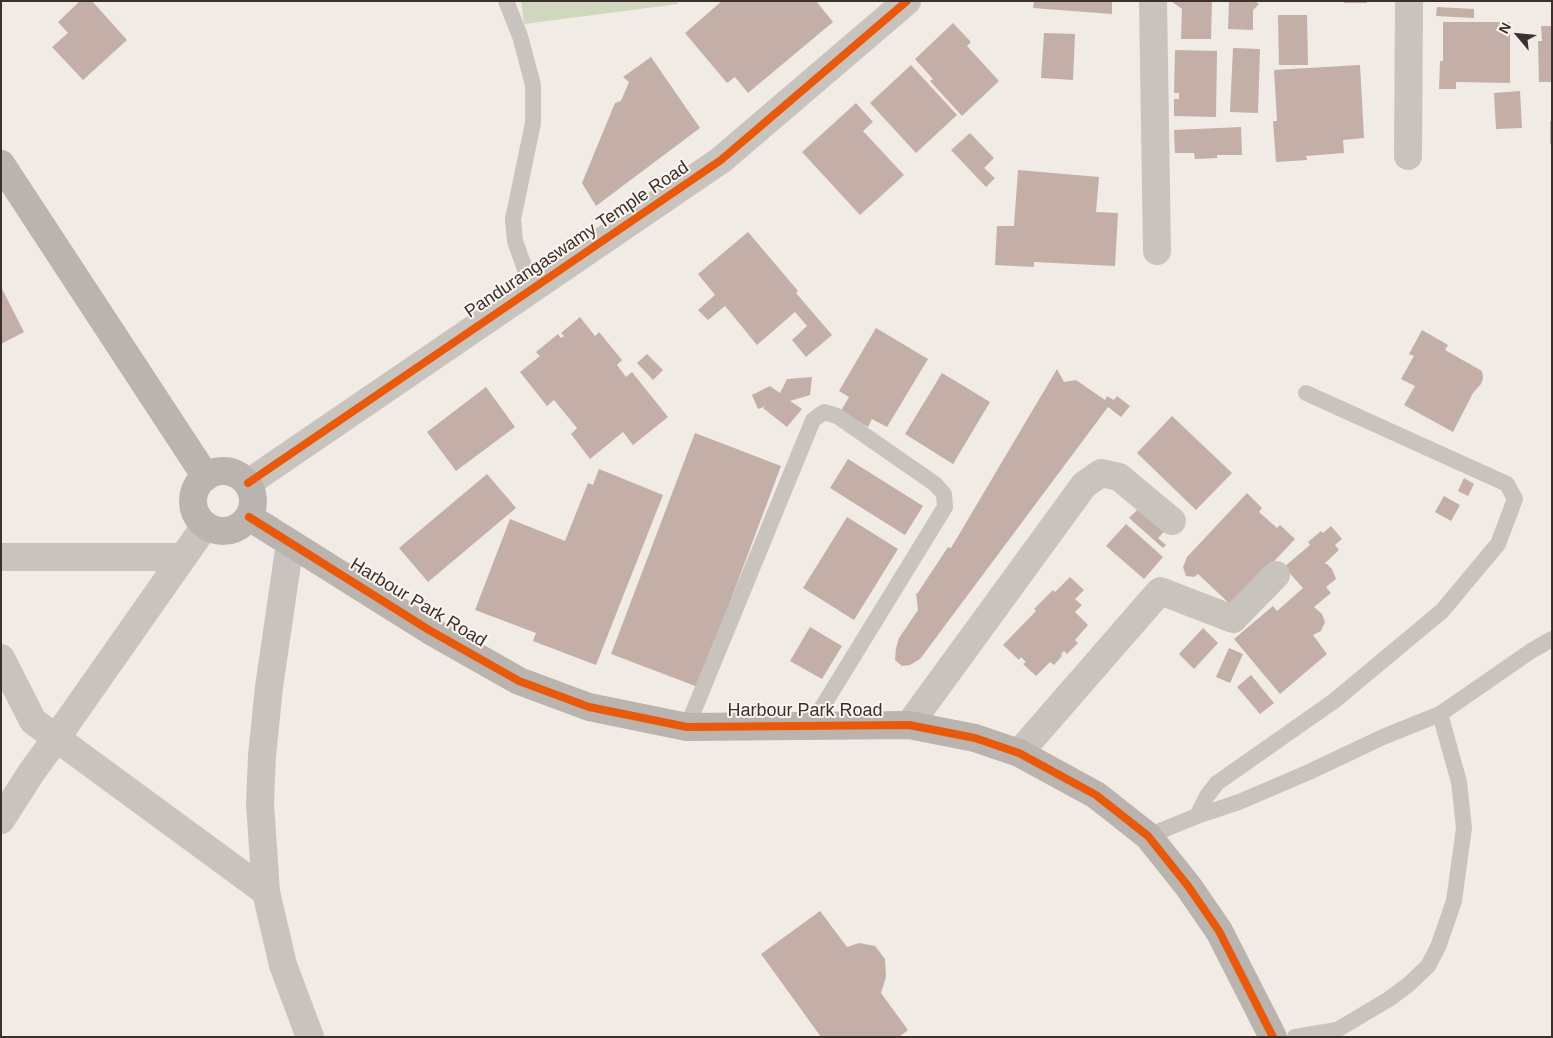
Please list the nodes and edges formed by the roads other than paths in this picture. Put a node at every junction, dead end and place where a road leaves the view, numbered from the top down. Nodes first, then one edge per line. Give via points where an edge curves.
1 (506, 1) edge
2 (908, 1) edge
3 (1154, 1) edge
4 (1409, 1) edge
5 (1408, 156) dead end
6 (1, 164) edge
7 (1157, 251) dead end
8 (532, 289) junction
9 (1306, 393) dead end
10 (206, 477) junction
11 (248, 483) junction
12 (249, 517) junction
13 (1172, 521) dead end
14 (205, 526) junction
15 (290, 543) junction
16 (1, 557) edge
17 (183, 557) junction
18 (1276, 575) dead end
19 (1552, 639) edge
20 (2, 664) edge
21 (1440, 714) junction
22 (909, 725) junction
23 (687, 727) junction
24 (810, 727) junction
25 (57, 737) junction
26 (1019, 753) junction
27 (1197, 816) junction
28 (1, 820) edge
29 (1148, 836) junction
30 (266, 892) junction
31 (310, 1037) edge
32 (1273, 1037) edge
33 (1295, 1037) edge

1 - 8 lane via 520,36 533,85 533,123 513,219 515,241
2 - 8 street, Pandurangaswamy Temple Road via 720,160
3 - 7 street
4 - 5 street
6 - 10 street
8 - 11 street, Pandurangaswamy Temple Road
9 - 27 lane via 1507,484 1515,499 1498,544 1442,611 1334,701 1216,783
10 - 11 street via 228,471
10 - 14 street via 198,485 193,501 197,517
11 - 12 street via 254,500
12 - 14 street via 234,530 224,532
12 - 15 street, Harbour Park Road
13 - 22 street via 1119,477 1102,473 1084,485
14 - 17 street
15 - 23 street, Harbour Park Road via 429,630 519,681 589,707
15 - 30 street via 262,756 260,803
16 - 17 street
17 - 25 street
18 - 26 street via 1233,619 1160,592
19 - 21 lane
20 - 25 street via 33,721
21 - 27 lane via 1239,802
21 - 33 lane via 1459,782 1464,828 1454,901 1438,947 1428,966 1388,998 1337,1030
22 - 24 street, Harbour Park Road
22 - 26 street, Harbour Park Road via 976,738
23 - 24 street, Harbour Park Road
23 - 24 lane via 813,420 824,412 837,416 935,484 944,494 945,507
25 - 28 street
25 - 30 street
26 - 29 street, Harbour Park Road via 1096,795
27 - 29 lane
29 - 32 street, Harbour Park Road via 1219,931
30 - 31 street via 283,965

